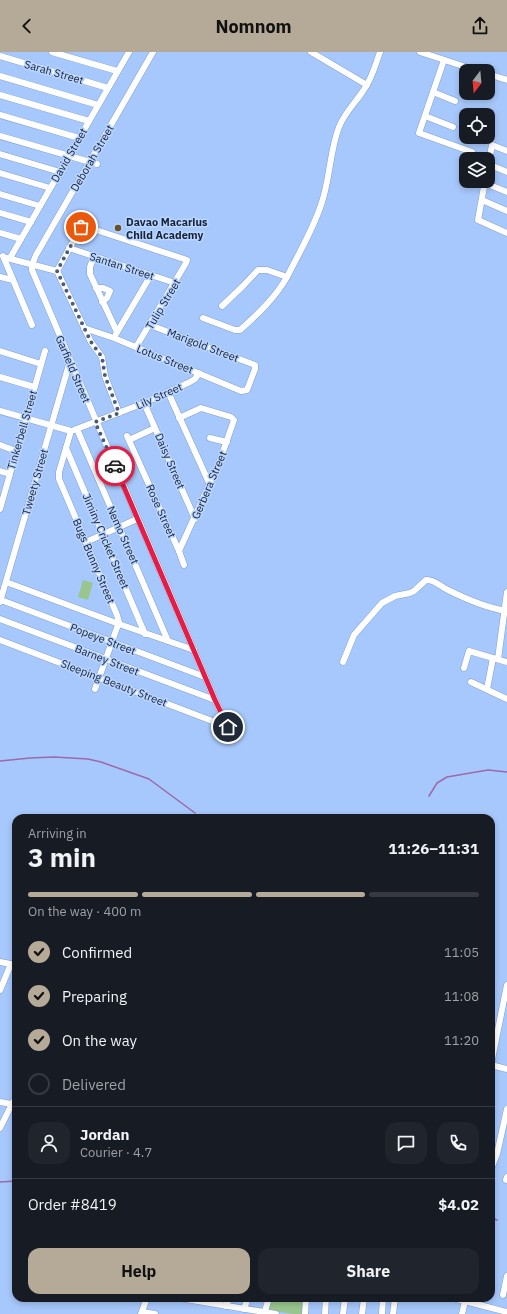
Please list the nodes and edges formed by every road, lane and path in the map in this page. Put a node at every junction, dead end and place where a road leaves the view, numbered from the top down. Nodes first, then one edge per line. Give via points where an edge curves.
1 (52, 52) edge
2 (120, 52) edge
3 (153, 52) edge
4 (311, 52) edge
5 (380, 52) edge
6 (420, 52) edge
7 (128, 53) edge
8 (0, 56) edge
9 (444, 60) junction
10 (459, 65) edge
11 (117, 71) junction
12 (0, 76) edge
13 (495, 76) edge
14 (507, 80) edge
15 (367, 86) junction
16 (108, 88) junction
17 (433, 92) junction
18 (0, 96) edge
19 (455, 101) dead end
20 (98, 105) junction
21 (0, 114) edge
22 (425, 116) junction
23 (89, 121) junction
24 (453, 127) dead end
25 (0, 136) edge
26 (79, 138) junction
27 (507, 151) edge
28 (472, 152) dead end
29 (491, 152) edge
30 (0, 154) edge
31 (69, 156) junction
32 (90, 162) junction
33 (97, 164) dead end
34 (495, 168) edge
35 (60, 172) junction
36 (507, 172) edge
37 (0, 173) edge
38 (495, 187) edge
39 (50, 188) junction
40 (484, 188) edge
41 (507, 192) edge
42 (0, 194) edge
43 (482, 200) junction
44 (40, 206) junction
45 (507, 211) edge
46 (0, 213) edge
47 (31, 222) junction
48 (0, 233) edge
49 (507, 233) edge
50 (21, 239) junction
51 (69, 248) junction
52 (1, 256) edge
53 (94, 256) junction
54 (10, 258) junction
55 (32, 265) junction
56 (57, 271) junction
57 (151, 275) junction
58 (0, 277) edge
59 (287, 277) junction
60 (12, 280) junction
61 (175, 283) junction
62 (96, 288) junction
63 (102, 302) junction
64 (222, 306) dead end
65 (203, 318) dead end
66 (32, 325) dead end
67 (150, 325) junction
68 (84, 328) junction
69 (116, 335) junction
70 (136, 347) junction
71 (0, 351) edge
72 (45, 351) dead end
73 (70, 361) junction
74 (41, 364) junction
75 (199, 373) junction
76 (0, 377) edge
77 (34, 388) junction
78 (168, 392) junction
79 (245, 392) joint
80 (144, 403) junction
81 (0, 411) edge
82 (119, 413) junction
83 (179, 418) junction
84 (26, 419) junction
85 (95, 422) junction
86 (52, 426) junction
87 (155, 428) junction
88 (74, 430) junction
89 (210, 438) dead end
90 (227, 442) junction
91 (0, 445) edge
92 (66, 448) junction
93 (16, 451) junction
94 (0, 471) edge
95 (10, 474) junction
96 (210, 485) junction
97 (1, 499) edge
98 (0, 509) edge
99 (137, 519) junction
100 (195, 519) junction
101 (119, 527) junction
102 (103, 534) junction
103 (86, 542) junction
104 (179, 551) junction
105 (184, 565) dead end
106 (6, 582) junction
107 (507, 592) edge
108 (0, 601) edge
109 (505, 611) edge
110 (0, 619) edge
111 (119, 624) junction
112 (145, 634) junction
113 (504, 636) edge
114 (0, 640) edge
115 (168, 642) junction
116 (112, 643) junction
117 (194, 650) junction
118 (496, 658) junction
119 (106, 659) junction
120 (343, 662) dead end
121 (507, 662) edge
122 (464, 668) dead end
123 (205, 677) junction
124 (99, 678) junction
125 (471, 682) dead end
126 (95, 690) dead end
127 (487, 690) junction
128 (507, 699) edge
129 (215, 700) junction
130 (228, 727) junction
131 (233, 737) dead end
132 (0, 962) edge
133 (12, 965) edge
134 (12, 967) edge
135 (507, 985) edge
136 (0, 990) edge
137 (495, 1044) edge
138 (495, 1065) edge
139 (507, 1069) edge
140 (0, 1102) edge
141 (507, 1109) edge
142 (0, 1128) edge
143 (495, 1160) edge
144 (507, 1280) edge
145 (503, 1295) dead end
146 (146, 1302) edge
147 (213, 1302) edge
148 (228, 1302) edge
149 (247, 1302) edge
150 (268, 1302) edge
151 (306, 1302) edge
152 (326, 1302) edge
153 (345, 1302) edge
154 (364, 1302) edge
155 (383, 1302) edge
156 (394, 1302) edge
157 (465, 1302) edge
158 (469, 1302) edge
159 (226, 1306) junction
160 (244, 1309) junction
161 (507, 1312) edge
162 (142, 1313) edge
163 (264, 1313) edge
164 (155, 1314) edge
165 (276, 1314) edge
166 (304, 1314) edge
167 (325, 1314) edge
168 (344, 1314) edge
169 (362, 1314) edge
170 (382, 1314) edge
171 (393, 1314) edge
172 (462, 1314) edge

1 - 11 street
2 - 7 street
3 - 32 street, Deborah Street
4 - 15 street
5 - 15 street
6 - 9 street
7 - 11 street, David Street
8 - 16 street, Sarah Street
9 - 10 street
9 - 17 street
11 - 16 street, David Street
12 - 20 street
13 - 14 street
15 - 59 street via 343,119 336,135 322,203
16 - 20 street, David Street
17 - 19 street
17 - 22 street
18 - 23 street
20 - 23 street, David Street
21 - 26 street
22 - 24 street
22 - 28 street via 419,133
23 - 26 street, David Street
25 - 31 street
26 - 31 street, David Street
27 - 29 street via 492,145
30 - 35 street
31 - 32 street
31 - 35 street, David Street
32 - 33 street
32 - 55 street, Deborah Street
34 - 36 street
35 - 39 street, David Street
37 - 39 street
38 - 41 street
39 - 44 street, David Street
40 - 43 street
42 - 44 street
43 - 45 street
43 - 49 street via 478,220
44 - 47 street, David Street
46 - 47 street
47 - 50 street, David Street
48 - 50 street
50 - 54 street, David Street
51 - 53 street, Santan Street
51 - 56 street
51 - 61 street, Tulip Street via 83,226 187,260
52 - 54 street
52 - 60 street
53 - 57 street, Santan Street
53 - 62 street via 90,271
54 - 55 street
55 - 56 street
55 - 73 street, Garfield Street via 32,272
56 - 68 street
57 - 61 street, Santan Street
57 - 69 street
58 - 60 street
59 - 64 street via 267,270 258,270
59 - 65 street via 264,309 240,330
60 - 66 street
61 - 67 street, Tulip Street
62 - 63 street
62 - 63 street via 113,290
63 - 69 street
67 - 70 street, Tulip Street
67 - 79 street, Marigold Street via 256,366
68 - 69 street, Lotus Street
68 - 82 street via 102,357 105,376
69 - 70 street, Lotus Street
70 - 75 street, Lotus Street
71 - 74 street
72 - 74 street, Tinkerbell Street
73 - 85 street, Garfield Street
73 - 86 street, Tweety Street
74 - 77 street, Tinkerbell Street
75 - 78 street, Lily Street via 193,380
75 - 79 street, Lotus Street
76 - 77 street
77 - 84 street, Tinkerbell Street
78 - 80 street, Lily Street
78 - 83 street
80 - 82 street, Lily Street
80 - 87 street, Daisy Street
81 - 84 street
82 - 85 street, Lily Street
83 - 90 street, Gerbera Street via 201,408 233,418
83 - 96 street
84 - 86 street
84 - 93 street, Tinkerbell Street
85 - 88 street, Lily Street
85 - 99 street, Garfield Street
86 - 88 street
86 - 106 street, Tweety Street
87 - 100 street, Daisy Street
87 - 104 street, Rose Street via 128,438
88 - 92 street, Bugs Bunny Street
88 - 101 street, Nemo Street
89 - 90 street
90 - 96 street, Gerbera Street
91 - 93 street
92 - 102 street, Jiminy Cricket Street
92 - 103 street, Bugs Bunny Street via 59,479
93 - 95 street, Tinkerbell Street
94 - 95 street
95 - 97 street, Tinkerbell Street
96 - 100 street, Gerbera Street
97 - 98 street, Tinkerbell Street
99 - 101 street
99 - 117 street, Garfield Street
100 - 104 street, Gerbera Street
101 - 102 street
101 - 115 street, Nemo Street
102 - 103 street
102 - 112 street, Jiminy Cricket Street
103 - 111 street, Bugs Bunny Street via 118,615
104 - 105 street, Rose Street
106 - 108 street, Tweety Street
106 - 111 street, Popeye Street
107 - 109 street
108 - 116 street, Popeye Street
109 - 113 street
109 - 120 street via 455,593 428,579 410,593 395,596 382,603 354,635
110 - 119 street, Barney Street
111 - 112 street, Popeye Street
111 - 116 street
112 - 115 street, Popeye Street
113 - 118 street
114 - 124 street, Sleeping Beauty Street
115 - 117 street, Popeye Street
116 - 119 street
116 - 123 street, Popeye Street
117 - 123 street, Garfield Street
118 - 121 street
118 - 122 street via 469,651
118 - 127 street
119 - 124 street
119 - 129 street, Barney Street
123 - 129 street, Garfield Street
124 - 126 street
124 - 130 street, Sleeping Beauty Street
125 - 127 street
127 - 128 street
129 - 130 street, Garfield Street
130 - 131 street, Garfield Street
132 - 133 street
134 - 136 street
135 - 137 street
138 - 139 street
140 - 142 street via 12,1103
141 - 143 street
144 - 145 street
146 - 162 street
147 - 159 street
148 - 159 street
149 - 160 street
150 - 163 street
151 - 166 street
152 - 167 street
153 - 168 street
154 - 169 street
155 - 170 street
156 - 171 street
157 - 172 street
158 - 161 street
159 - 160 street
160 - 163 street
162 - 164 street
163 - 165 street

